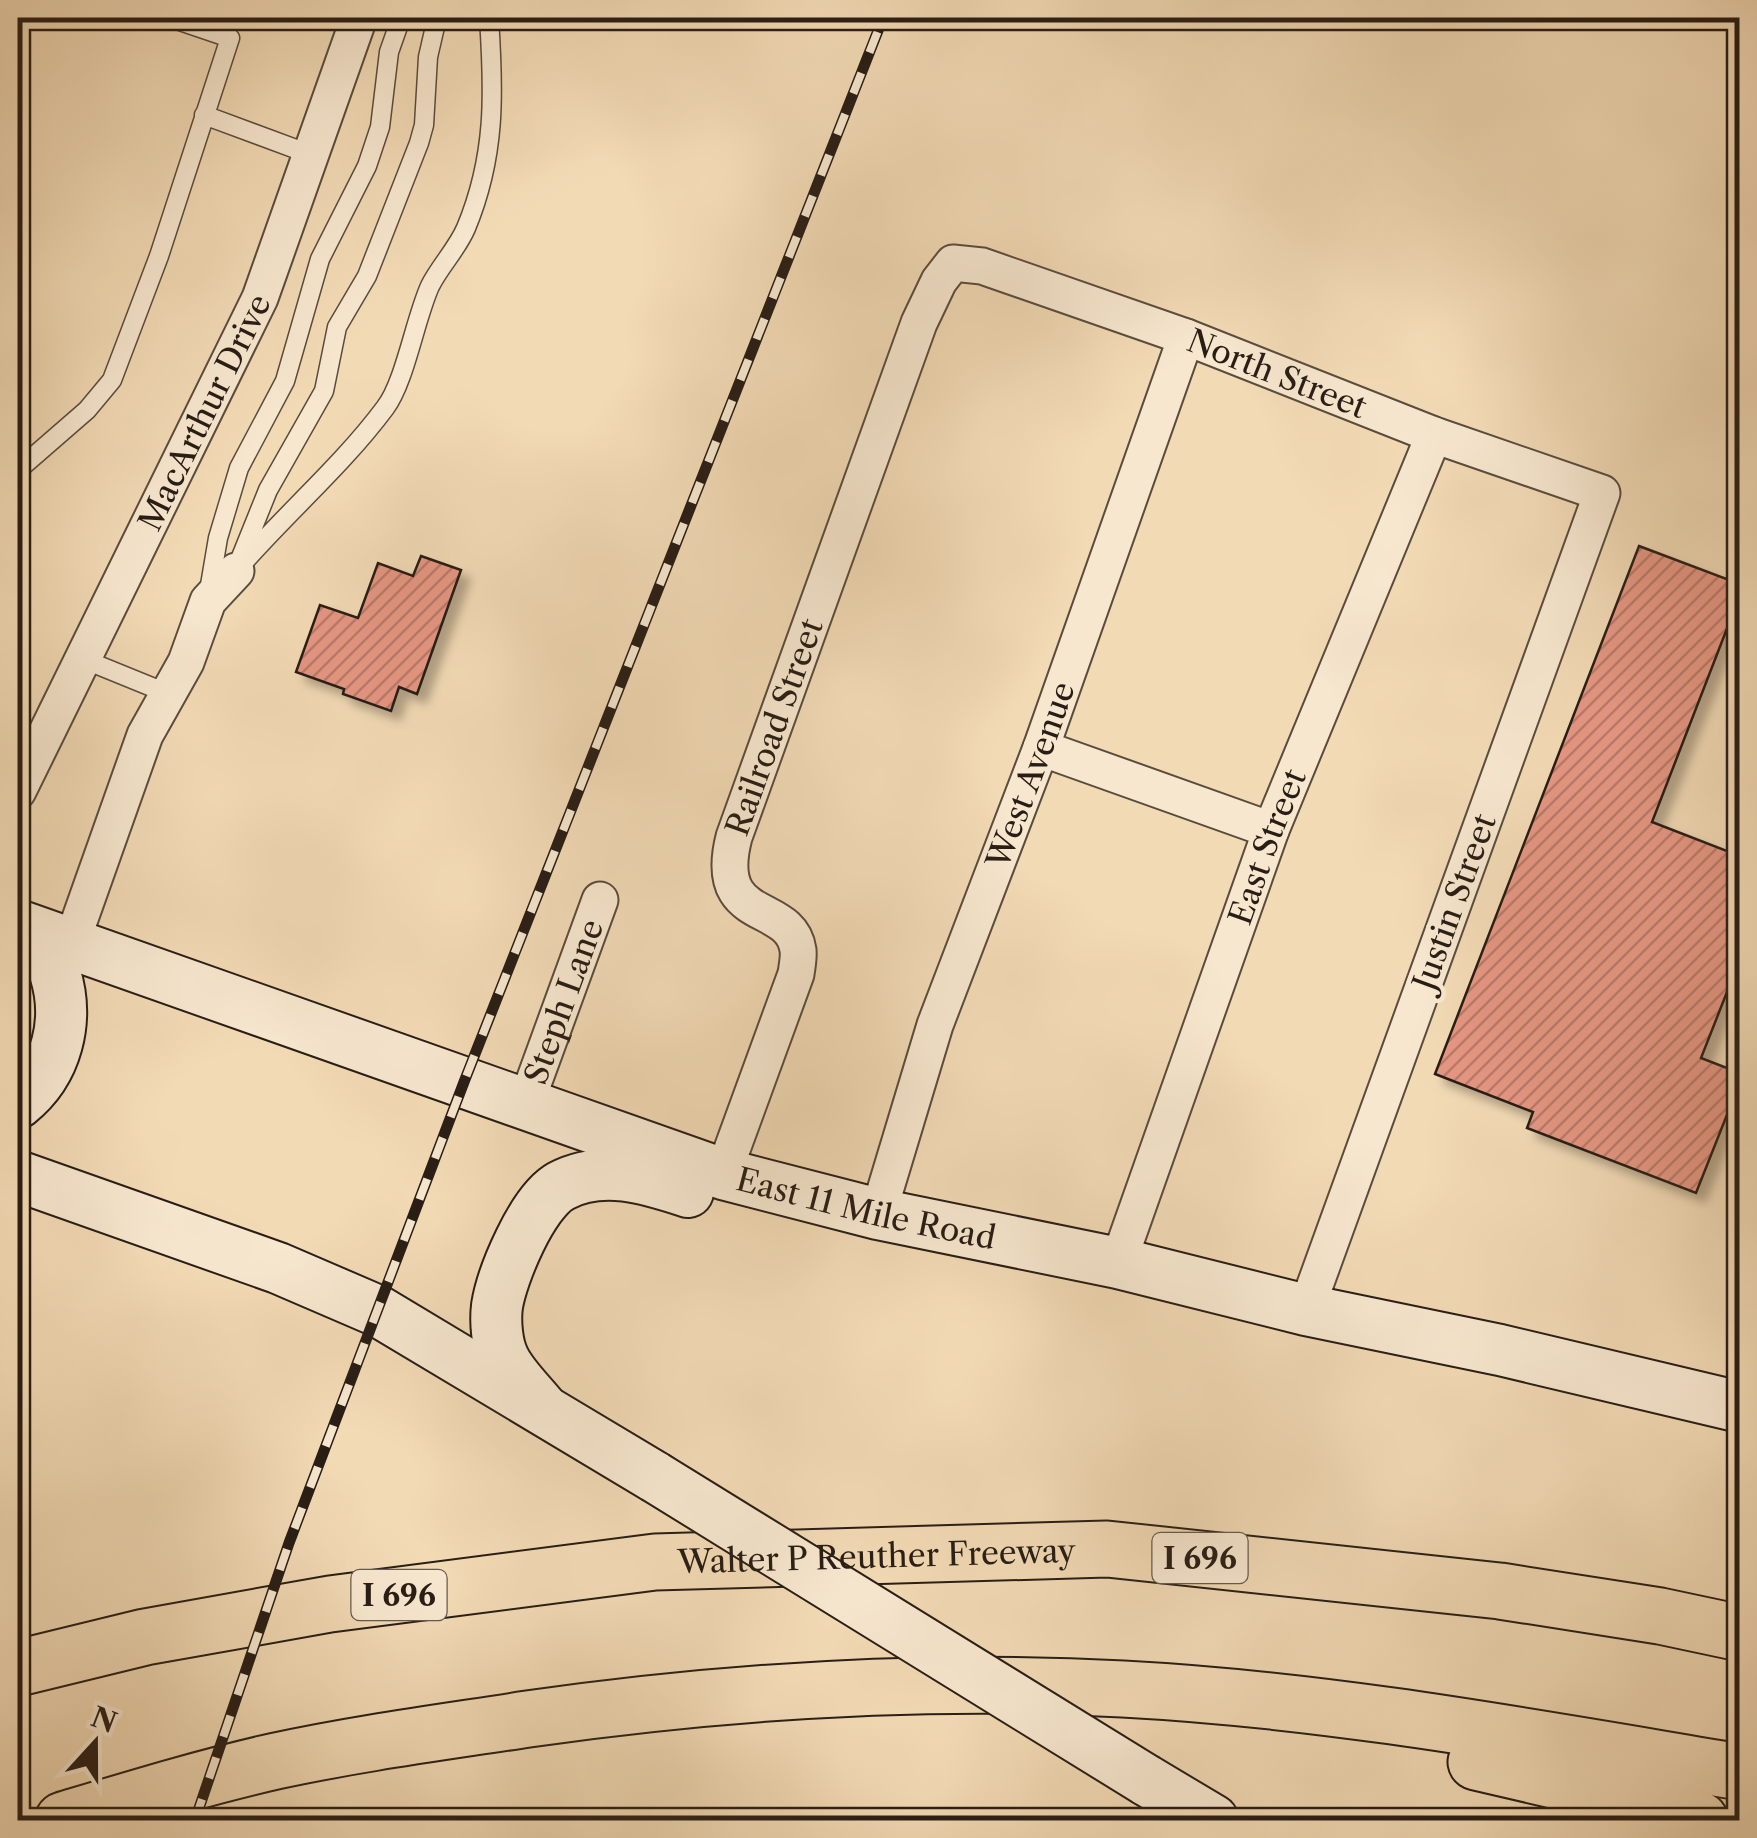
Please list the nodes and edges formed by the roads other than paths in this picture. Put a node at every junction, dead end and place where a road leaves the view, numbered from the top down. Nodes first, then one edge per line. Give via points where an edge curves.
1 (171, 18) edge
2 (359, 18) edge
3 (400, 18) edge
4 (437, 18) edge
5 (490, 18) edge
6 (204, 116) junction
7 (312, 155) junction
8 (953, 263) joint
9 (1186, 337) junction
10 (1434, 435) junction
11 (18, 470) edge
12 (1602, 493) joint
13 (236, 571) junction
14 (208, 601) junction
15 (83, 659) junction
16 (169, 694) junction
17 (1041, 748) junction
18 (18, 791) edge
19 (1271, 830) junction
20 (600, 900) dead end
21 (40, 934) edge
22 (18, 1103) edge
23 (526, 1103) junction
24 (723, 1174) junction
25 (18, 1176) edge
26 (878, 1214) junction
27 (1040, 1248) junction
28 (1118, 1264) junction
29 (1306, 1310) junction
30 (1740, 1407) edge
31 (542, 1408) junction
32 (1740, 1633) edge
33 (18, 1668) edge
34 (1211, 1697) junction
35 (1740, 1772) edge
36 (62, 1820) edge
37 (1213, 1820) edge
38 (1700, 1820) edge

1 - 6 lane via 230,38
2 - 7 street, MacArthur Drive
3 - 14 lane via 380,126 350,206 320,259 284,382 238,468
4 - 13 lane via 419,143 367,276 337,327 324,391 268,490
5 - 13 lane via 494,121 478,194 465,231 431,285 389,403
6 - 7 lane
6 - 11 lane via 112,380
7 - 15 street, MacArthur Drive via 260,298
8 - 9 street, North Street via 982,266
8 - 24 street, Railroad Street via 920,323 727,862 732,887 748,906 793,935 799,951
9 - 10 street, North Street
9 - 17 street, West Avenue
10 - 12 street, North Street
10 - 19 street, East Street
12 - 29 street, Justin Street
13 - 14 street
14 - 16 street
15 - 16 lane
15 - 18 street, MacArthur Drive
16 - 21 street
17 - 19 street
17 - 26 street, West Avenue via 935,1025
19 - 28 street, East Street
20 - 23 street, Steph Lane
21 - 22 main road via 61,1000 60,1033 38,1086
21 - 23 main road, East 11 Mile Road
23 - 24 main road, East 11 Mile Road
24 - 26 main road, East 11 Mile Road
25 - 31 main road via 335,1291
26 - 27 main road, East 11 Mile Road
27 - 28 main road, East 11 Mile Road
27 - 31 main road via 904,1250 648,1178 610,1175 561,1186 528,1225 497,1307 504,1360
28 - 29 main road, East 11 Mile Road
29 - 30 main road, East 11 Mile Road
31 - 37 main road, bridge
32 - 33 highway, Walter P Reuther Freeway / I 696 via 1500,1591 1107,1549 655,1562 330,1604
34 - 35 highway via 1456,1724
34 - 36 highway via 920,1684 718,1696 370,1743 273,1762
34 - 38 highway

